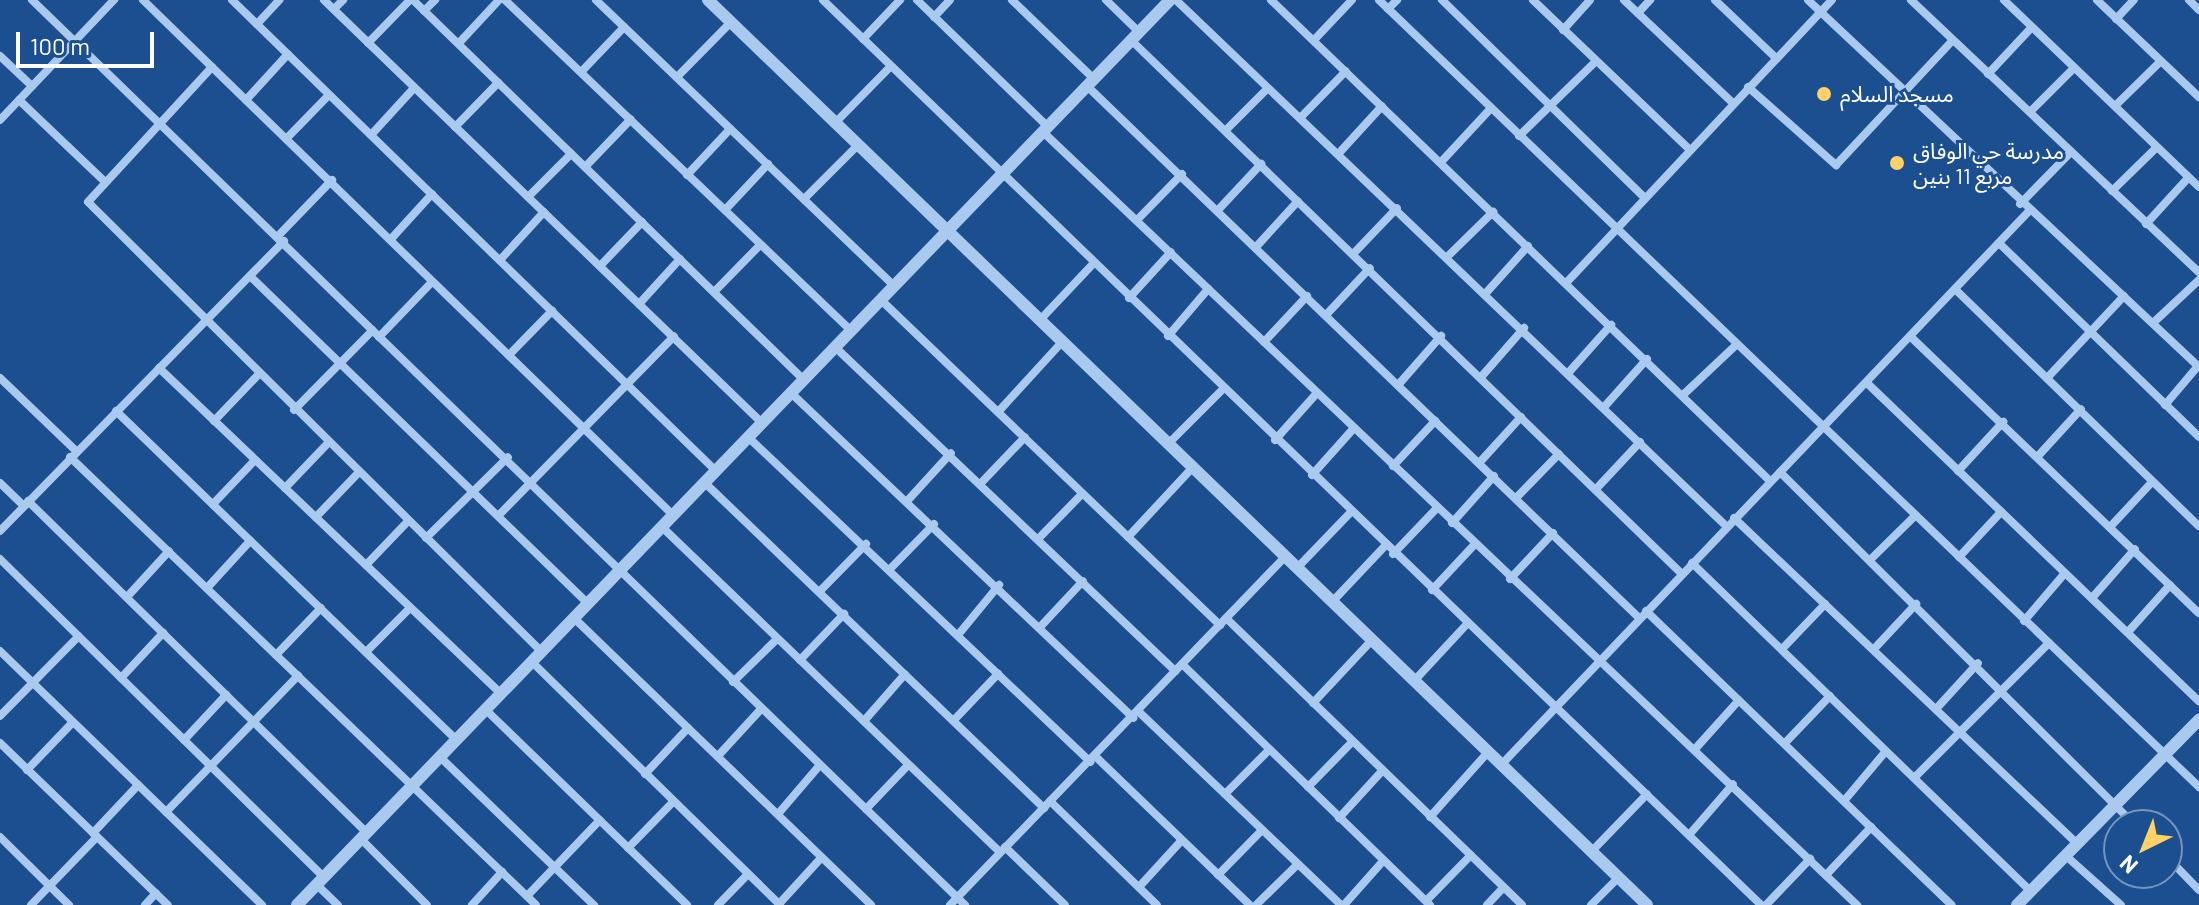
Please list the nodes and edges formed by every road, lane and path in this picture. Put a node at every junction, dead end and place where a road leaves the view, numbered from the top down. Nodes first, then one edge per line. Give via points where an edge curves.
1 (32, 0) edge
2 (114, 0) edge
3 (143, 0) edge
4 (232, 0) edge
5 (279, 0) edge
6 (324, 0) edge
7 (343, 0) edge
8 (412, 0) edge
9 (435, 0) edge
10 (502, 0) edge
11 (596, 0) edge
12 (708, 0) edge
13 (823, 0) edge
14 (900, 0) edge
15 (917, 0) edge
16 (950, 0) edge
17 (1012, 0) edge
18 (1106, 0) edge
19 (1173, 0) edge
20 (1271, 0) edge
21 (1352, 0) edge
22 (1379, 0) edge
23 (1397, 0) edge
24 (1442, 0) edge
25 (1533, 0) edge
26 (1590, 0) edge
27 (1624, 0) edge
28 (1650, 0) edge
29 (1715, 0) edge
30 (1808, 0) edge
31 (1832, 0) edge
32 (1911, 0) edge
33 (2004, 0) edge
34 (2097, 0) edge
35 (2134, 0) edge
36 (2189, 0) edge
37 (334, 9) junction
38 (1388, 9) junction
39 (2199, 10) edge
40 (424, 11) junction
41 (1821, 12) junction
42 (1638, 13) junction
43 (934, 17) junction
44 (2116, 19) junction
45 (731, 22) junction
46 (257, 24) junction
47 (624, 27) junction
48 (2032, 27) junction
49 (1563, 30) junction
50 (1135, 36) junction
51 (863, 39) junction
52 (1314, 40) junction
53 (1952, 41) junction
54 (75, 42) junction
55 (368, 43) junction
56 (459, 43) junction
57 (288, 54) junction
58 (0, 56) edge
59 (1776, 58) junction
60 (1595, 62) junction
61 (2160, 62) junction
62 (891, 66) junction
63 (212, 67) junction
64 (2074, 68) junction
65 (582, 71) junction
66 (1346, 71) junction
67 (1988, 74) junction
68 (677, 77) junction
69 (498, 83) junction
70 (1090, 83) junction
71 (32, 86) junction
72 (1748, 87) junction
73 (414, 88) junction
74 (1268, 88) junction
75 (1907, 92) junction
76 (329, 95) junction
77 (2199, 97) edge
78 (19, 100) junction
79 (246, 100) junction
80 (1733, 103) junction
81 (1551, 105) junction
82 (1382, 106) junction
83 (2115, 106) junction
84 (1491, 108) junction
85 (2030, 112) junction
86 (1301, 117) junction
87 (631, 119) junction
88 (0, 120) edge
89 (160, 123) junction
90 (834, 124) junction
91 (455, 127) junction
92 (730, 129) junction
93 (1045, 129) junction
94 (1226, 130) junction
95 (371, 135) junction
96 (1519, 136) junction
97 (287, 138) junction
98 (857, 146) junction
99 (2156, 148) junction
100 (1689, 149) junction
101 (1340, 152) junction
102 (2071, 152) junction
103 (571, 154) junction
104 (1442, 161) junction
105 (768, 164) junction
106 (1261, 164) junction
107 (585, 167) junction
108 (1182, 174) junction
109 (687, 175) junction
110 (1000, 176) junction
111 (2188, 178) junction
112 (332, 180) junction
113 (104, 181) junction
114 (2199, 187) edge
115 (2112, 191) junction
116 (432, 194) junction
117 (528, 197) junction
118 (1645, 198) junction
119 (804, 199) junction
120 (1298, 201) junction
121 (2020, 204) junction
122 (1397, 208) junction
123 (1219, 209) junction
124 (725, 210) junction
125 (2029, 211) junction
126 (544, 212) junction
127 (1493, 212) junction
128 (1138, 219) junction
129 (642, 222) junction
130 (2146, 224) junction
131 (1617, 229) junction
132 (946, 232) junction
133 (281, 238) junction
134 (391, 239) junction
135 (2000, 244) junction
136 (760, 245) junction
137 (1528, 246) junction
138 (1256, 247) junction
139 (1171, 252) junction
140 (1354, 253) junction
141 (1449, 255) junction
142 (680, 259) junction
143 (500, 260) junction
144 (1093, 264) junction
145 (600, 266) junction
146 (1370, 268) junction
147 (2199, 272) edge
148 (250, 276) junction
149 (2199, 280) edge
150 (432, 282) junction
151 (1567, 282) junction
152 (894, 286) junction
153 (1208, 289) junction
154 (715, 291) junction
155 (1957, 291) junction
156 (1486, 293) junction
157 (1307, 296) junction
158 (2124, 296) junction
159 (1129, 298) junction
160 (881, 300) junction
161 (639, 304) junction
162 (552, 311) junction
163 (1326, 315) junction
164 (1040, 320) junction
165 (204, 322) junction
166 (2153, 323) junction
167 (1611, 325) junction
168 (1524, 328) junction
169 (851, 331) junction
170 (2090, 333) junction
171 (376, 334) junction
172 (674, 336) junction
173 (1168, 336) junction
174 (1441, 336) junction
175 (1912, 338) junction
176 (1062, 342) junction
177 (1264, 342) junction
178 (1736, 345) junction
179 (835, 347) junction
180 (509, 355) junction
181 (1647, 359) junction
182 (342, 364) junction
183 (2198, 366) edge
184 (159, 368) junction
185 (1570, 371) junction
186 (258, 375) junction
187 (1482, 376) junction
188 (2048, 377) junction
189 (0, 378) edge
190 (804, 380) junction
191 (1867, 383) junction
192 (629, 384) junction
193 (1399, 384) junction
194 (1223, 389) junction
195 (791, 393) junction
196 (1317, 393) junction
197 (1684, 394) junction
198 (2165, 405) junction
199 (1605, 406) junction
200 (2081, 409) junction
201 (294, 410) junction
202 (116, 411) junction
203 (999, 411) junction
204 (1521, 417) junction
205 (214, 421) junction
206 (1435, 421) junction
207 (2003, 422) junction
208 (762, 423) junction
209 (1824, 426) junction
210 (585, 428) junction
211 (1354, 428) junction
212 (748, 437) junction
213 (1025, 437) junction
214 (2199, 437) edge
215 (1275, 440) junction
216 (1640, 442) junction
217 (328, 443) junction
218 (1169, 443) junction
219 (951, 453) junction
220 (73, 454) junction
221 (1559, 454) junction
222 (2039, 455) junction
223 (508, 457) junction
224 (255, 460) junction
225 (1480, 462) junction
226 (1393, 466) junction
227 (1193, 467) junction
228 (716, 471) junction
229 (1958, 471) junction
230 (1780, 472) junction
231 (358, 473) junction
232 (1312, 475) junction
233 (1494, 476) junction
234 (1770, 481) junction
235 (532, 482) junction
236 (982, 482) junction
237 (2152, 482) junction
238 (0, 483) edge
239 (705, 483) junction
240 (285, 488) junction
241 (1597, 488) junction
242 (476, 491) junction
243 (1082, 494) junction
244 (1517, 497) junction
245 (909, 499) junction
246 (26, 504) junction
247 (213, 504) junction
248 (1437, 508) junction
249 (1351, 512) junction
250 (2001, 512) junction
251 (499, 515) junction
252 (673, 515) junction
253 (1916, 515) junction
254 (316, 517) junction
255 (1734, 518) junction
256 (408, 521) junction
257 (1452, 523) junction
258 (934, 524) junction
259 (1726, 526) junction
260 (2111, 526) junction
261 (2199, 526) edge
262 (662, 527) junction
263 (0, 531) edge
264 (1553, 533) junction
265 (1040, 537) junction
266 (1128, 537) junction
267 (426, 538) junction
268 (250, 541) junction
269 (866, 544) junction
270 (1474, 545) junction
271 (1385, 546) junction
272 (2135, 549) junction
273 (169, 551) junction
274 (1393, 554) junction
275 (1286, 556) junction
276 (1959, 557) junction
277 (0, 559) edge
278 (1870, 560) junction
279 (1692, 563) junction
280 (366, 565) junction
281 (1298, 567) junction
282 (890, 569) junction
283 (621, 570) junction
284 (2065, 573) junction
285 (1682, 574) junction
286 (1510, 579) junction
287 (1083, 581) junction
288 (999, 585) junction
289 (2170, 585) junction
290 (207, 588) junction
291 (1432, 590) junction
292 (820, 591) junction
293 (127, 597) junction
294 (2092, 598) junction
295 (1332, 602) junction
296 (588, 603) junction
297 (1825, 604) junction
298 (1916, 604) junction
299 (321, 608) junction
300 (410, 608) junction
301 (2199, 613) edge
302 (844, 614) junction
303 (1642, 614) junction
304 (574, 618) junction
305 (2024, 621) junction
306 (1223, 622) junction
307 (1467, 624) junction
308 (1042, 625) junction
309 (2128, 632) junction
310 (163, 633) junction
311 (958, 635) junction
312 (79, 636) junction
313 (777, 639) junction
314 (1371, 641) junction
315 (2049, 643) junction
316 (1783, 648) junction
317 (1874, 649) junction
318 (0, 651) edge
319 (366, 652) junction
320 (542, 652) junction
321 (276, 655) junction
322 (800, 660) junction
323 (1597, 660) junction
324 (532, 662) junction
325 (1978, 663) junction
326 (1178, 668) junction
327 (905, 674) junction
328 (998, 674) junction
329 (298, 676) junction
330 (121, 678) junction
331 (1414, 681) junction
332 (733, 682) junction
333 (33, 683) junction
334 (2003, 688) junction
335 (501, 694) junction
336 (226, 695) junction
337 (1830, 696) junction
338 (1739, 700) junction
339 (2199, 701) edge
340 (1313, 703) junction
341 (1553, 706) junction
342 (761, 709) junction
343 (1936, 709) junction
344 (486, 710) junction
345 (1135, 714) junction
346 (0, 716) edge
347 (954, 720) junction
348 (253, 721) junction
349 (864, 721) junction
350 (73, 722) junction
351 (2198, 724) edge
352 (688, 728) junction
353 (1960, 732) junction
354 (184, 740) junction
355 (457, 740) junction
356 (1352, 742) junction
357 (0, 743) edge
358 (1785, 743) junction
359 (1696, 748) junction
360 (1269, 750) junction
361 (1489, 751) junction
362 (1886, 751) junction
363 (2165, 754) junction
364 (718, 756) junction
365 (440, 757) junction
366 (1092, 759) junction
367 (1502, 764) junction
368 (209, 765) junction
369 (908, 765) junction
370 (819, 766) junction
371 (27, 770) junction
372 (1382, 771) junction
373 (645, 774) junction
374 (1914, 778) junction
375 (1733, 784) junction
376 (138, 785) junction
377 (412, 786) junction
378 (1308, 787) junction
379 (2199, 787) edge
380 (1225, 794) junction
381 (1647, 794) junction
382 (1844, 801) junction
383 (673, 802) junction
384 (1047, 804) junction
385 (2114, 804) junction
386 (866, 809) junction
387 (2119, 809) edge
388 (166, 812) junction
389 (778, 814) junction
390 (1430, 817) junction
391 (1339, 818) junction
392 (600, 820) junction
393 (1871, 827) junction
394 (1262, 830) junction
395 (95, 835) junction
396 (1689, 835) junction
397 (364, 836) junction
398 (0, 837) edge
399 (1181, 841) junction
400 (2077, 843) junction
401 (628, 848) junction
402 (1002, 850) junction
403 (1592, 851) junction
404 (1471, 855) junction
405 (2065, 855) junction
406 (821, 858) junction
407 (1810, 859) junction
408 (1383, 861) junction
409 (1297, 865) junction
410 (554, 867) junction
411 (502, 872) junction
412 (748, 874) junction
413 (2183, 874) edge
414 (1218, 875) junction
415 (1826, 875) junction
416 (1619, 877) junction
417 (320, 881) junction
418 (50, 887) junction
419 (1139, 887) junction
420 (1503, 888) junction
421 (2199, 890) edge
422 (156, 893) junction
423 (527, 896) junction
424 (957, 897) junction
425 (2025, 900) edge
426 (1428, 903) edge
427 (779, 904) edge
428 (31, 905) edge
429 (69, 905) edge
430 (145, 905) edge
431 (168, 905) edge
432 (262, 905) edge
433 (297, 905) edge
434 (338, 905) edge
435 (427, 905) edge
436 (472, 905) edge
437 (536, 905) edge
438 (594, 905) edge
439 (687, 905) edge
440 (718, 905) edge
441 (871, 905) edge
442 (950, 905) edge
443 (965, 905) edge
444 (1065, 905) edge
445 (1157, 905) edge
446 (1250, 905) edge
447 (1256, 905) edge
448 (1342, 905) edge
449 (1487, 905) edge
450 (1522, 905) edge
451 (1591, 905) edge
452 (1647, 905) edge
453 (1763, 905) edge
454 (1857, 905) edge
455 (1951, 905) edge
456 (2121, 905) edge

1 - 54 street
2 - 54 street
3 - 63 street
4 - 46 street
5 - 46 street
6 - 37 street
7 - 37 street
8 - 40 street
8 - 55 street
9 - 40 street
10 - 56 street
10 - 65 street
11 - 47 street
12 - 45 street
13 - 51 street
14 - 51 street
15 - 43 street
16 - 43 street
17 - 70 street
18 - 50 street
19 - 50 street
19 - 74 street
20 - 52 street
21 - 52 street
22 - 38 street
23 - 38 street
24 - 81 street
25 - 49 street
26 - 49 street
27 - 42 street
28 - 42 street
29 - 59 street
30 - 41 street
31 - 41 street
32 - 53 street
33 - 48 street
34 - 44 street
35 - 44 street
36 - 39 street
37 - 55 street
38 - 84 street
40 - 56 street
41 - 59 street
41 - 75 street
42 - 80 street
43 - 93 street
44 - 61 street
45 - 68 street
45 - 90 street
46 - 57 street
47 - 65 street
47 - 68 street
48 - 64 street
48 - 67 street
49 - 60 street
50 - 70 street
50 - 94 street
51 - 62 street
52 - 66 street
53 - 67 street
53 - 75 street
54 - 71 street
54 - 89 street
55 - 73 street
56 - 69 street
57 - 76 street
57 - 79 street
58 - 71 street
59 - 72 street
60 - 81 street
60 - 100 street
61 - 77 street
61 - 83 street
62 - 90 street
62 - 110 street
63 - 79 street
63 - 89 street
64 - 83 street
64 - 85 street
65 - 87 street
66 - 82 street
66 - 86 street
67 - 85 street
68 - 92 street
69 - 91 street
69 - 103 street
70 - 93 street
70 - 108 street
71 - 78 street
72 - 75 street via 1836,165
72 - 80 street
73 - 91 street
73 - 95 street
74 - 86 street
74 - 94 street
75 - 121 street
76 - 95 street
76 - 97 street
78 - 88 street
78 - 113 street
79 - 97 street
80 - 100 street
81 - 96 street
81 - 118 street
82 - 101 street
82 - 104 street
83 - 99 street
84 - 96 street
84 - 104 street
85 - 102 street
86 - 101 street
87 - 107 street
87 - 109 street
89 - 113 street
89 - 133 street
90 - 98 street
91 - 117 street
92 - 105 street
92 - 109 street
93 - 110 street
93 - 128 street
94 - 106 street
95 - 116 street
96 - 131 street
97 - 112 street
98 - 119 street
98 - 132 street
99 - 111 street
99 - 115 street
100 - 118 street
101 - 122 street
102 - 115 street
102 - 121 street
103 - 107 street
103 - 117 street
104 - 127 street
105 - 119 street
105 - 124 street
106 - 120 street
106 - 123 street
107 - 129 street
108 - 123 street
108 - 128 street
109 - 124 street
110 - 132 street
110 - 144 street
111 - 114 street
111 - 130 street
112 - 133 street
112 - 134 street
113 - 165 street via 88,202
115 - 130 street
116 - 134 street
116 - 143 street
117 - 126 street
118 - 131 street
119 - 152 street
120 - 138 street
120 - 140 street
121 - 125 street
122 - 140 street
122 - 141 street
123 - 138 street
124 - 136 street
125 - 135 street
125 - 158 street
126 - 143 street
126 - 145 street
127 - 137 street
127 - 141 street
128 - 139 street
129 - 142 street
129 - 145 street
130 - 147 street
131 - 151 street
131 - 178 street
132 - 152 street
132 - 164 street
133 - 148 street
133 - 171 street
134 - 150 street
135 - 155 street
135 - 170 street
136 - 154 street
136 - 169 street
137 - 151 street
137 - 156 street
138 - 157 street
139 - 153 street
139 - 159 street
140 - 146 street
141 - 156 street
142 - 154 street
142 - 161 street
143 - 162 street
144 - 159 street
144 - 164 street
145 - 161 street
146 - 163 street
146 - 174 street
148 - 165 street
148 - 182 street
149 - 166 street
150 - 171 street
150 - 180 street
151 - 167 street
152 - 160 street
153 - 173 street
153 - 177 street
154 - 190 street
155 - 175 street
155 - 188 street
156 - 168 street
157 - 163 street
157 - 177 street
158 - 166 street
158 - 170 street
159 - 173 street
160 - 169 street
160 - 203 street
161 - 172 street
162 - 180 street
162 - 192 street
163 - 193 street
164 - 176 street
165 - 184 street
165 - 186 street
166 - 183 street
167 - 181 street
167 - 185 street
168 - 185 street
168 - 187 street
169 - 179 street
170 - 188 street
170 - 198 street
171 - 182 street
171 - 223 street
172 - 192 street
172 - 208 street
173 - 194 street
174 - 187 street
174 - 193 street
175 - 191 street
175 - 207 street
176 - 203 street
176 - 218 street
177 - 196 street
178 - 197 street
178 - 209 street
179 - 190 street
179 - 219 street
180 - 210 street
181 - 197 street
181 - 199 street
182 - 201 street
182 - 242 street
183 - 198 street
184 - 202 street
184 - 205 street
185 - 199 street
186 - 201 street
186 - 205 street
187 - 204 street
188 - 200 street
189 - 220 street
190 - 195 street
191 - 209 street
191 - 229 street
192 - 210 street
192 - 228 street
193 - 206 street
194 - 215 street
194 - 218 street
195 - 208 street
195 - 245 street
196 - 211 street
196 - 215 street
197 - 234 street
198 - 214 street
199 - 216 street
200 - 222 street
200 - 237 street
201 - 217 street
202 - 220 street
202 - 247 street
203 - 213 street
204 - 221 street
204 - 225 street
205 - 224 street
206 - 225 street
206 - 226 street
207 - 222 street
207 - 229 street
208 - 212 street
209 - 230 street
209 - 253 street
210 - 235 street
210 - 252 street
211 - 226 street
211 - 232 street
212 - 228 street
212 - 269 street
213 - 236 street
213 - 243 street
215 - 232 street
216 - 241 street
216 - 259 street
217 - 231 street
217 - 240 street
218 - 227 street
219 - 236 street
219 - 245 street
220 - 246 street
220 - 273 street
221 - 241 street
221 - 244 street
222 - 260 street
223 - 235 street
223 - 242 street
224 - 240 street
224 - 247 street
225 - 233 street
226 - 248 street
227 - 266 street
227 - 275 street
228 - 239 street
229 - 250 street
230 - 234 street
230 - 278 street
231 - 254 street
231 - 256 street
232 - 249 street
233 - 244 street
233 - 257 street
234 - 255 street
235 - 251 street
235 - 283 street
236 - 265 street
237 - 260 street
237 - 261 street
238 - 246 street
239 - 252 street
239 - 292 street
240 - 254 street
241 - 285 street
242 - 251 street
242 - 267 street
243 - 265 street
243 - 266 street
244 - 264 street
245 - 258 street
246 - 263 street
246 - 293 street
247 - 268 street
248 - 257 street
248 - 274 street
249 - 271 street
249 - 281 street
250 - 276 street
250 - 284 street
251 - 296 street
252 - 262 street
253 - 276 street
253 - 278 street
254 - 280 street
255 - 259 street
255 - 297 street
256 - 267 street
256 - 280 street
257 - 270 street
258 - 282 street
258 - 288 street
259 - 279 street
260 - 272 street
262 - 283 street
262 - 313 street
264 - 286 street
264 - 303 street
265 - 287 street
266 - 306 street
267 - 320 street
268 - 290 street
268 - 299 street
269 - 282 street
269 - 292 street
270 - 286 street
270 - 291 street
271 - 274 street
271 - 295 street
272 - 289 street
272 - 294 street
273 - 290 street
273 - 293 street
274 - 291 street
275 - 281 street
275 - 306 street
276 - 305 street
277 - 312 street
278 - 298 street
279 - 285 street
279 - 316 street
280 - 300 street
281 - 295 street
282 - 311 street
283 - 296 street
283 - 332 street
284 - 294 street
284 - 305 street
285 - 303 street
286 - 323 street
287 - 308 street
287 - 326 street
288 - 308 street
288 - 311 street
289 - 301 street
289 - 309 street
290 - 321 street
291 - 307 street
292 - 302 street
293 - 310 street
294 - 309 street
295 - 314 street
296 - 304 street
297 - 316 street
297 - 317 street
298 - 317 street
298 - 325 street
299 - 319 street
299 - 321 street
300 - 319 street
300 - 335 street
302 - 322 street
302 - 327 street
303 - 323 street
303 - 338 street
304 - 320 street
304 - 352 street
305 - 315 street
306 - 326 street
306 - 340 street
307 - 331 street
307 - 341 street
308 - 345 street
309 - 339 street
310 - 330 street
310 - 336 street
311 - 328 street
312 - 330 street
312 - 333 street
313 - 322 street
313 - 332 street
314 - 331 street
314 - 340 street
315 - 334 street
315 - 363 street
316 - 337 street
317 - 343 street
318 - 333 street
319 - 355 street
320 - 324 street
321 - 329 street
322 - 349 street
323 - 341 street
323 - 359 street
324 - 335 street
324 - 373 street
325 - 334 street
325 - 343 street
326 - 345 street
326 - 360 street
327 - 347 street
327 - 349 street
328 - 347 street
328 - 366 street
329 - 348 street
329 - 377 street
330 - 354 street
331 - 361 street
332 - 342 street
333 - 346 street
333 - 350 street
334 - 353 street
334 - 385 street
335 - 344 street
336 - 348 street
336 - 354 street
337 - 358 street
337 - 362 street
338 - 358 street
338 - 359 street
340 - 356 street
341 - 367 street
341 - 381 street
342 - 364 street
342 - 370 street
343 - 353 street
344 - 355 street
344 - 392 street
345 - 366 street
345 - 380 street
347 - 384 street
348 - 368 street
348 - 397 street
349 - 369 street
350 - 371 street
350 - 376 street
351 - 363 street
352 - 364 street
352 - 373 street
353 - 374 street
353 - 400 street
354 - 368 street
355 - 365 street
356 - 372 street
356 - 378 street
357 - 371 street
358 - 382 street
359 - 375 street
360 - 378 street
360 - 380 street
361 - 367 street
361 - 390 street
362 - 374 street
362 - 382 street
363 - 379 street
363 - 385 street
364 - 389 street
365 - 377 street
365 - 410 street
366 - 384 street
366 - 399 street
367 - 403 street
368 - 388 street
368 - 417 street
369 - 386 street
369 - 402 street
370 - 386 street
370 - 389 street
371 - 395 street
372 - 390 street
372 - 391 street
373 - 383 street
374 - 425 street
375 - 396 street
375 - 407 street
376 - 388 street
376 - 395 street
377 - 397 street
377 - 411 street
378 - 391 street
380 - 394 street
381 - 396 street
381 - 403 street
382 - 393 street
383 - 401 street
383 - 412 street
384 - 402 street
384 - 419 street
385 - 387 street
385 - 400 street
386 - 424 street
388 - 432 street
389 - 406 street
390 - 404 street
391 - 408 street
392 - 401 street
392 - 410 street
393 - 415 street
393 - 455 street
394 - 409 street
394 - 414 street
395 - 418 street
395 - 422 street
396 - 453 street
397 - 417 street
397 - 435 street
398 - 418 street
399 - 414 street
399 - 419 street
400 - 405 street
401 - 439 street
402 - 424 street
402 - 444 street
403 - 416 street
404 - 420 street
404 - 426 street
405 - 425 street
405 - 456 street
406 - 427 street
406 - 441 street
407 - 415 street
407 - 453 street
408 - 426 street
408 - 448 street
409 - 447 street
409 - 448 street
410 - 423 street
410 - 438 street
411 - 423 street
411 - 436 street
412 - 427 street
412 - 440 street
413 - 421 street
414 - 446 street
415 - 454 street
416 - 451 street
416 - 452 street
417 - 433 street
417 - 434 street
418 - 428 street
418 - 429 street
419 - 445 street
420 - 449 street
420 - 450 street
422 - 430 street
422 - 431 street
423 - 437 street
424 - 442 street
424 - 443 street

